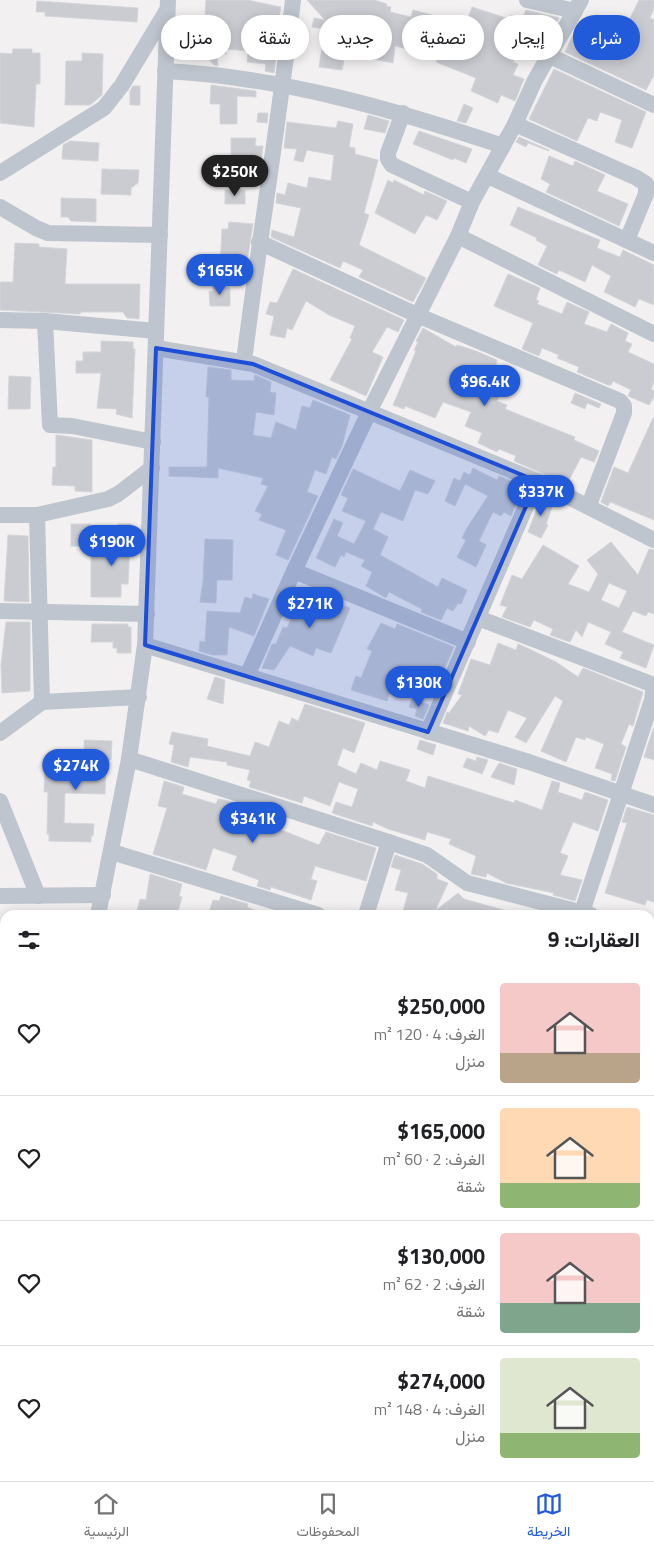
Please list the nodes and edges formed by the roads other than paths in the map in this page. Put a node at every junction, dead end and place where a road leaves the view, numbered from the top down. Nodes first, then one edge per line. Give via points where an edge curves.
1 (294, 0) edge
2 (527, 0) edge
3 (168, 5) edge
4 (578, 5) edge
5 (563, 32) edge
6 (548, 60) edge
7 (558, 60) edge
8 (165, 71) junction
9 (284, 86) junction
10 (654, 105) edge
11 (403, 113) junction
12 (515, 124) junction
13 (503, 146) junction
14 (0, 173) edge
15 (488, 176) junction
16 (472, 202) junction
17 (0, 207) edge
18 (160, 234) junction
19 (458, 236) junction
20 (627, 240) junction
21 (259, 242) junction
22 (654, 253) edge
23 (417, 315) junction
24 (0, 320) edge
25 (45, 321) junction
26 (156, 331) junction
27 (654, 334) edge
28 (156, 348) junction
29 (244, 361) junction
30 (370, 410) junction
31 (153, 442) junction
32 (152, 468) junction
33 (537, 481) junction
34 (589, 506) junction
35 (0, 515) edge
36 (36, 515) junction
37 (654, 540) edge
38 (294, 570) junction
39 (0, 611) edge
40 (39, 612) junction
41 (147, 614) junction
42 (478, 618) junction
43 (468, 642) junction
44 (145, 645) junction
45 (247, 676) junction
46 (654, 693) edge
47 (139, 697) junction
48 (42, 702) junction
49 (428, 732) junction
50 (0, 733) edge
51 (130, 759) junction
52 (622, 794) junction
53 (0, 801) edge
54 (654, 805) edge
55 (389, 842) junction
56 (112, 852) junction
57 (103, 895) junction
58 (0, 896) edge
59 (38, 896) junction
60 (99, 910) edge
61 (302, 910) edge
62 (368, 910) edge
63 (570, 910) edge
64 (586, 910) edge

1 - 9 street
2 - 4 street
3 - 8 street
3 - 14 street via 122,85 104,108
4 - 5 street
6 - 12 street
7 - 10 street
8 - 9 street via 220,75
8 - 18 street
9 - 11 street
9 - 21 street
11 - 13 street
11 - 16 street via 388,154 392,165
12 - 13 street
12 - 20 street via 646,184 646,194
13 - 15 street
15 - 16 street
15 - 20 street
16 - 19 street
17 - 18 street via 48,232
18 - 26 street
19 - 23 street
19 - 27 street
20 - 22 street
21 - 23 street
21 - 29 street
23 - 30 street
23 - 34 street via 620,401 624,413
24 - 25 street
25 - 26 street
25 - 31 street via 50,425 72,426
26 - 28 street
28 - 29 street
28 - 31 street
29 - 30 street
30 - 33 street
30 - 38 street
31 - 32 street
32 - 36 street via 108,499
32 - 41 street
33 - 34 street
33 - 42 street
34 - 37 street
35 - 36 street
36 - 40 street
38 - 43 street
38 - 45 street
39 - 40 street
40 - 41 street
40 - 48 street
41 - 44 street
42 - 43 street
42 - 46 street
43 - 49 street
44 - 45 street
44 - 47 street
45 - 49 street
46 - 52 street
47 - 48 street
47 - 51 street
48 - 50 street
49 - 52 street
51 - 55 street
51 - 56 street
52 - 54 street
52 - 64 street
53 - 59 street
55 - 62 street
55 - 63 street via 427,856 467,883
56 - 57 street
56 - 61 street
57 - 59 street
57 - 60 street
58 - 59 street

